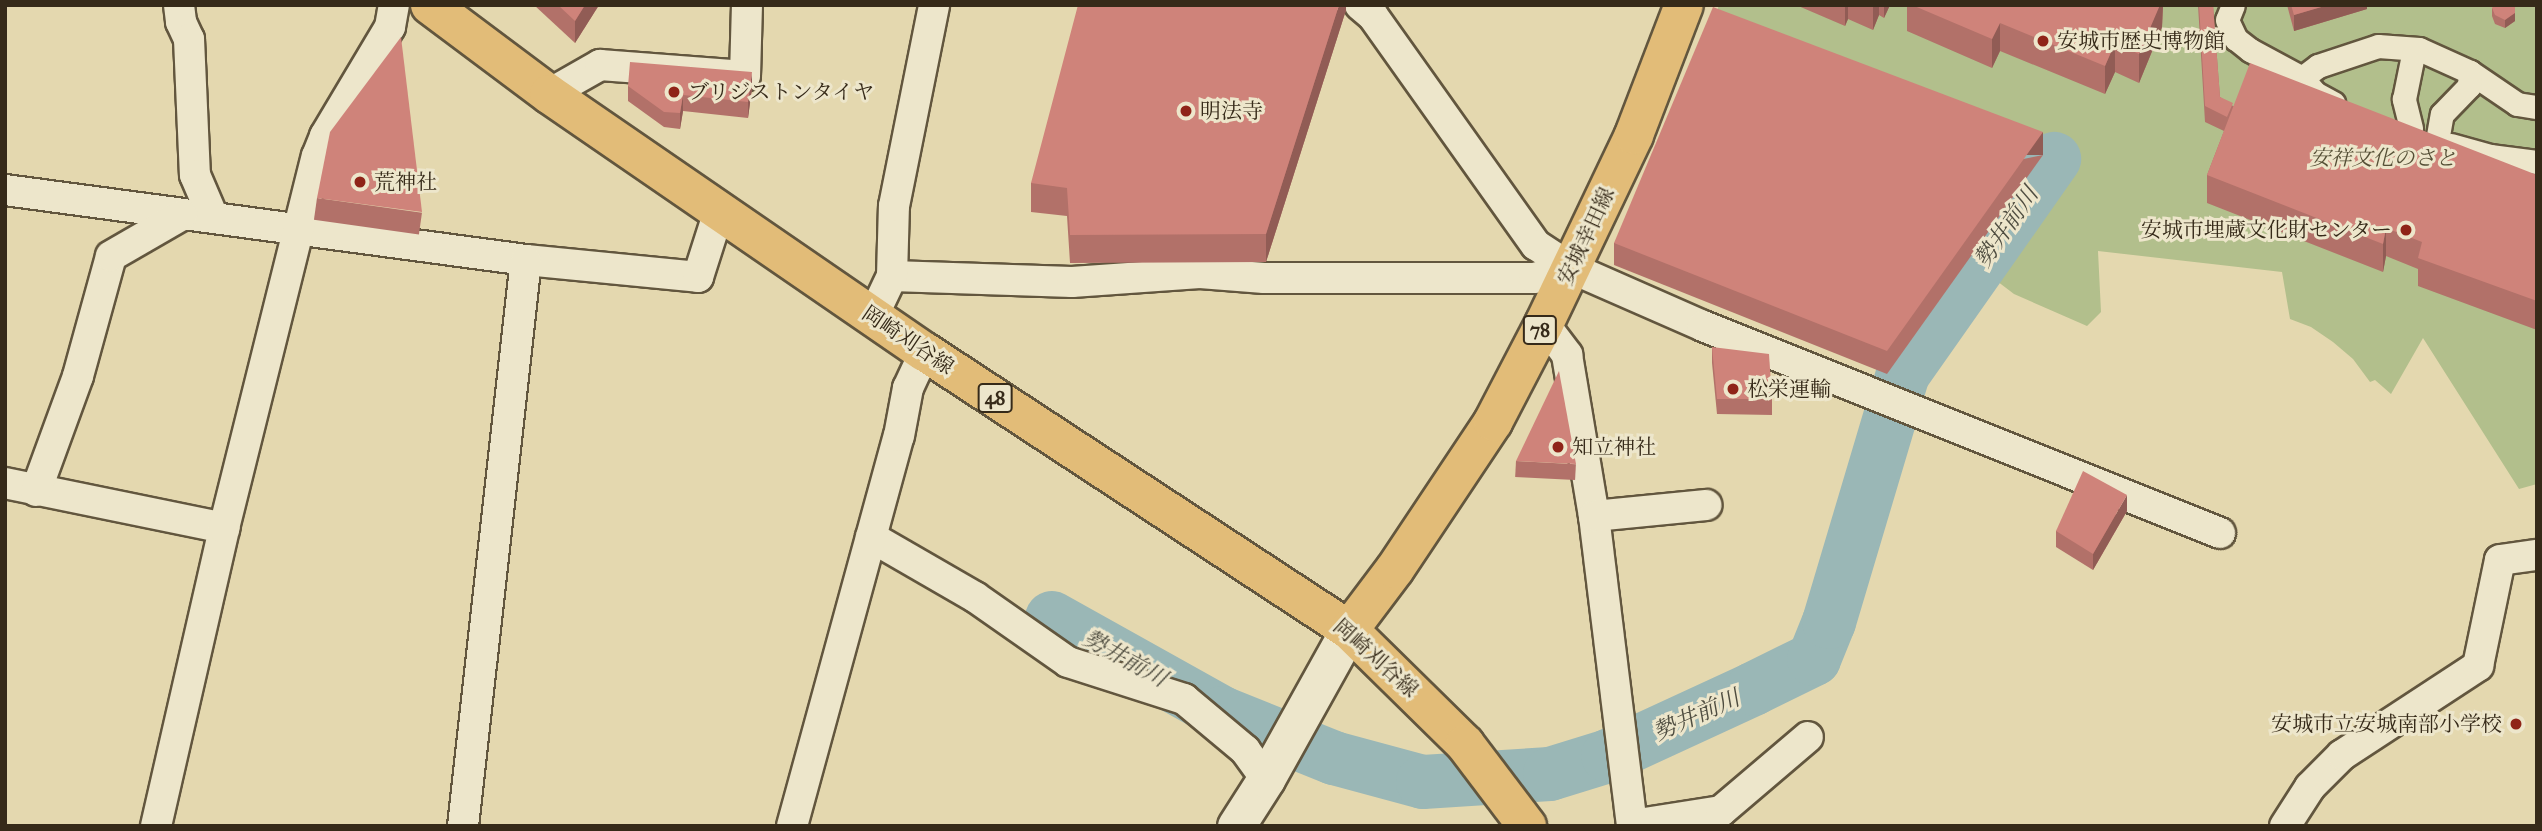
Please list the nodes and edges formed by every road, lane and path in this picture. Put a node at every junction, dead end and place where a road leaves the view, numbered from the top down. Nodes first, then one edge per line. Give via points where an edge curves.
1 (179, 5) edge
2 (394, 5) edge
3 (430, 5) edge
4 (747, 5) edge
5 (934, 5) edge
6 (1360, 5) edge
7 (1684, 5) edge
8 (2233, 5) edge
9 (2414, 50) junction
10 (2470, 72) junction
11 (2302, 78) junction
12 (549, 94) junction
13 (2537, 107) edge
14 (2350, 110) edge
15 (2387, 121) edge
16 (2411, 128) junction
17 (2437, 141) junction
18 (2537, 162) edge
19 (5, 190) edge
20 (719, 211) junction
21 (182, 215) junction
22 (213, 217) junction
23 (298, 228) junction
24 (526, 260) junction
25 (1571, 268) junction
26 (892, 276) junction
27 (873, 316) junction
28 (1544, 324) junction
29 (925, 352) junction
30 (5, 483) edge
31 (36, 491) junction
32 (1706, 505) dead end
33 (1594, 516) junction
34 (224, 528) junction
35 (2220, 533) dead end
36 (871, 537) junction
37 (2537, 555) edge
38 (1349, 630) junction
39 (1808, 737) dead end
40 (1266, 779) junction
41 (1632, 825) edge
42 (156, 826) edge
43 (463, 826) edge
44 (792, 826) edge
45 (1236, 826) edge
46 (1527, 826) edge
47 (2285, 826) edge

1 - 22 street via 189,38 195,175
2 - 23 street via 390,27 325,136
3 - 12 main road, 岡崎刈谷線 / 48
4 - 12 street via 745,76 600,65
5 - 26 street via 894,206
6 - 25 street via 1373,16 1536,245
7 - 25 main road, 安城幸田線 / 78 via 1634,135
8 - 11 street via 2227,20 2236,39
9 - 10 street
9 - 11 street via 2378,46 2318,66
9 - 16 street via 2404,99
10 - 13 street via 2516,104
10 - 17 street via 2469,86 2442,114
11 - 14 street via 2315,93
12 - 20 main road, 岡崎刈谷線 / 48
15 - 16 street
16 - 17 street
17 - 18 street via 2490,156
19 - 21 street
20 - 24 street via 698,277
20 - 27 main road, 岡崎刈谷線 / 48
21 - 22 street
21 - 31 street via 111,256 78,376
22 - 23 street
23 - 24 street
23 - 34 street
24 - 43 street
25 - 26 street via 1534,278 1264,278 1200,273 1072,282
25 - 28 main road, 安城幸田線 / 78
25 - 35 street via 1703,326
26 - 27 street
27 - 29 main road, 岡崎刈谷線 / 48
28 - 33 street via 1567,355
28 - 38 main road, 安城幸田線 / 78 via 1493,422
29 - 36 street via 908,388
29 - 38 main road, 岡崎刈谷線 / 48
30 - 31 street
31 - 34 street
32 - 33 street
33 - 41 street
34 - 42 street
36 - 40 street via 975,597 1068,662 1184,699 1245,750
36 - 44 street
37 - 47 street via 2500,560 2478,666 2342,755 2310,786
38 - 40 street
38 - 46 main road, 岡崎刈谷線 / 48 via 1465,744
39 - 41 street via 1721,811
40 - 45 street

